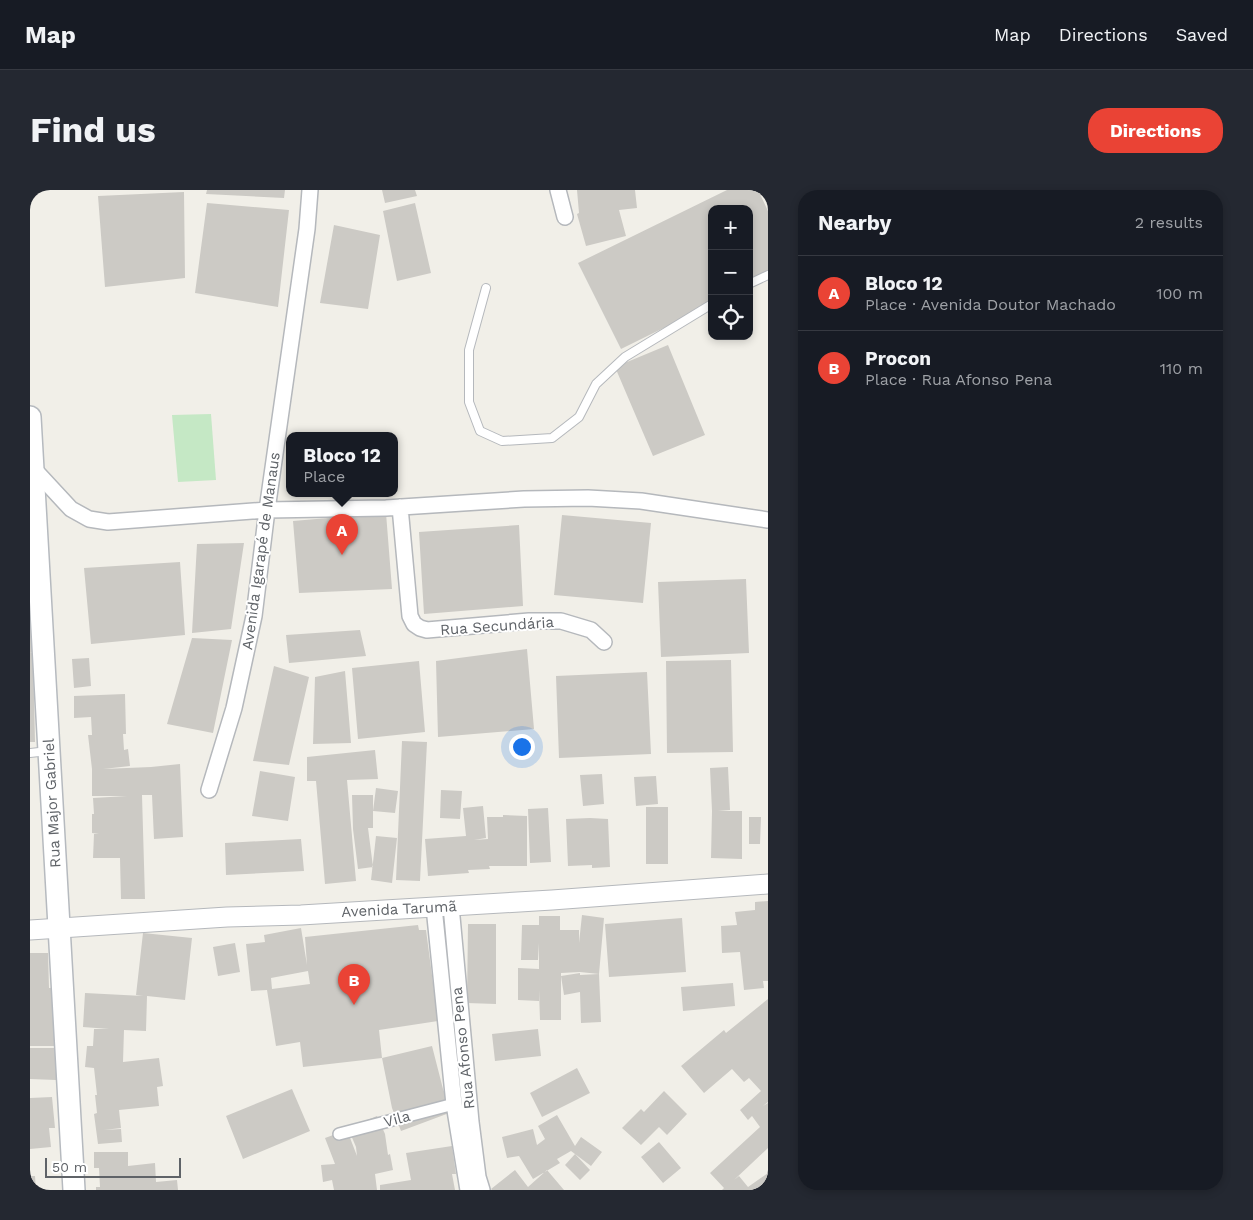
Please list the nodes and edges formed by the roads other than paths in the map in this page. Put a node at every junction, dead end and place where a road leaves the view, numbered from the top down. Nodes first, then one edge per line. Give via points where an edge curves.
1 (310, 190) edge
2 (558, 190) edge
3 (564, 218) dead end
4 (768, 275) edge
5 (753, 282) edge
6 (486, 288) dead end
7 (708, 306) edge
8 (30, 417) edge
9 (33, 468) junction
10 (400, 507) junction
11 (267, 510) junction
12 (768, 520) edge
13 (34, 538) edge
14 (604, 642) dead end
15 (40, 752) edge
16 (209, 790) dead end
17 (768, 884) edge
18 (442, 906) junction
19 (59, 928) junction
20 (30, 930) edge
21 (454, 1104) junction
22 (339, 1134) dead end
23 (473, 1184) edge
24 (74, 1190) edge

1 - 11 street, Avenida Igarapé de Manaus
2 - 3 street
4 - 5 lane
6 - 7 lane via 469,350 469,402 480,431 502,441 552,438 579,417 596,384 625,357
8 - 9 main road, Rua Major Gabriel
9 - 11 street via 71,509 88,519 108,522
9 - 13 main road, Rua Major Gabriel
10 - 11 street
10 - 12 street via 588,498 641,500
10 - 14 street, Rua Secundária via 410,616 420,628 436,630 562,621 591,630
11 - 16 street, Avenida Igarapé de Manaus via 254,616 234,708
13 - 15 main road, Rua Major Gabriel
15 - 19 main road, Rua Major Gabriel
17 - 18 street, Avenida Tarumã
18 - 19 street, Avenida Tarumã
18 - 21 street, Rua Afonso Pena
18 - 23 street, Rua Afonso Pena via 461,1034
19 - 20 street, Avenida Tarumã
19 - 24 main road, Rua Major Gabriel
21 - 22 street, Vila
21 - 23 street, Rua Afonso Pena

